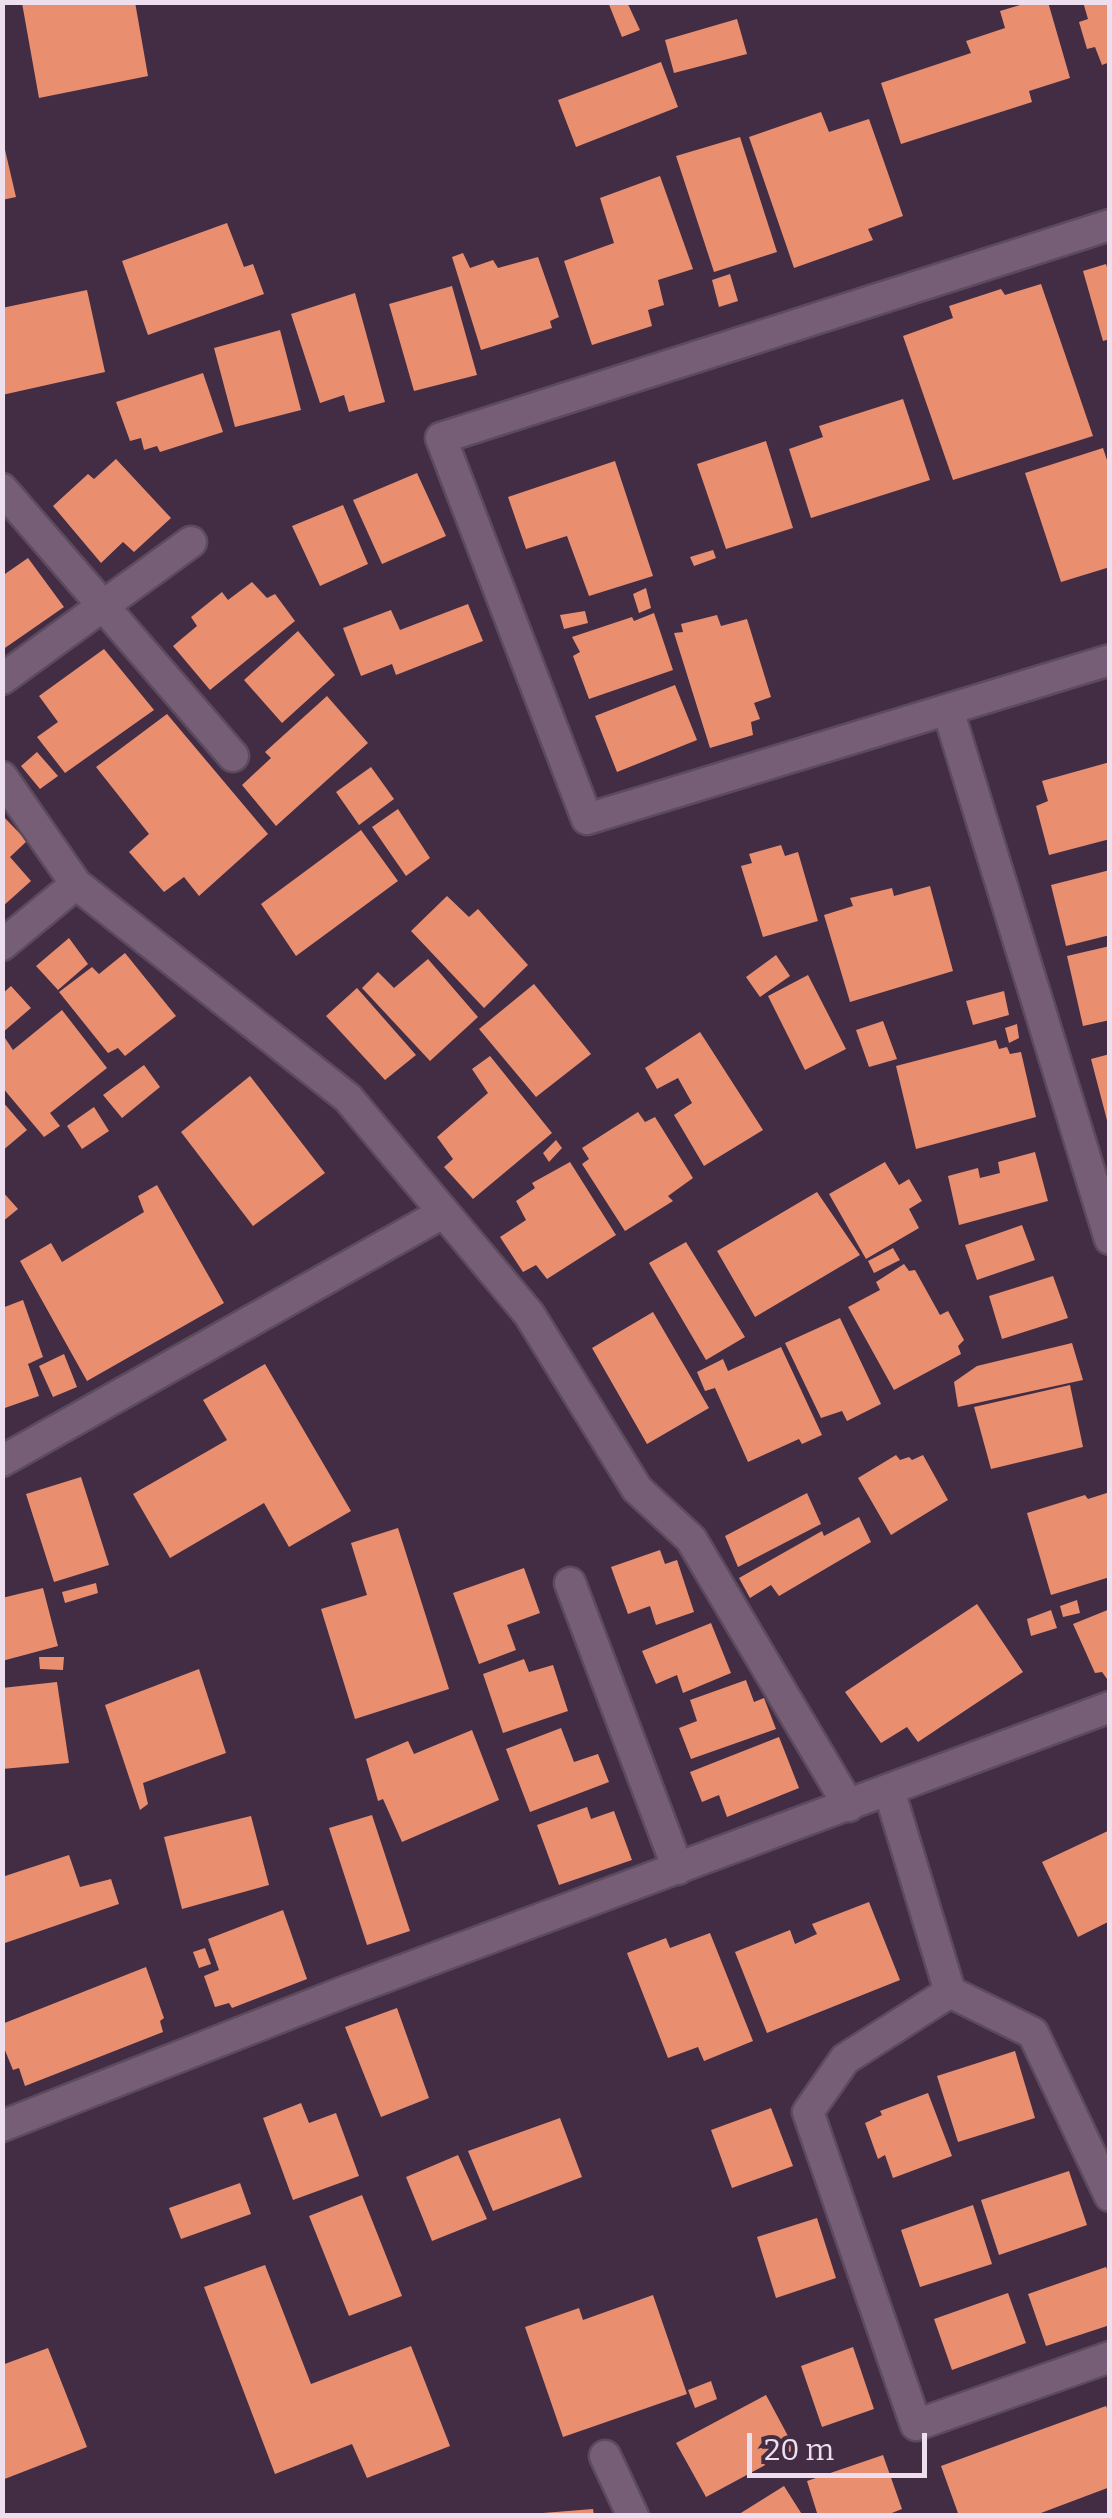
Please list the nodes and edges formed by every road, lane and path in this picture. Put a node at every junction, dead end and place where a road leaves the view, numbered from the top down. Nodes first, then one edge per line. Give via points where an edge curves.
1 (1110, 225) edge
2 (2, 489) edge
3 (191, 542) dead end
4 (103, 606) junction
5 (1110, 660) edge
6 (2, 679) edge
7 (948, 710) junction
8 (232, 756) dead end
9 (2, 777) edge
10 (76, 884) junction
11 (2, 945) edge
12 (442, 1214) junction
13 (1110, 1239) edge
14 (2, 1461) edge
15 (570, 1583) dead end
16 (1110, 1707) edge
17 (888, 1790) junction
18 (849, 1806) junction
19 (678, 1869) junction
20 (950, 1992) junction
21 (2, 2126) edge
22 (1110, 2196) edge
23 (1110, 2357) edge
24 (605, 2456) dead end
25 (632, 2516) edge

1 - 7 street via 441,438 587,819
2 - 4 street
3 - 4 street
4 - 6 street
4 - 8 street
5 - 7 street
7 - 13 street
9 - 10 street
10 - 11 street
10 - 12 street via 348,1098
12 - 14 street
12 - 18 street via 529,1314 637,1489 691,1539
15 - 19 street
16 - 17 street
17 - 18 street
17 - 20 street
18 - 19 street
19 - 21 street
20 - 22 street via 1033,2033
20 - 23 street via 846,2059 808,2112 916,2425
24 - 25 street

